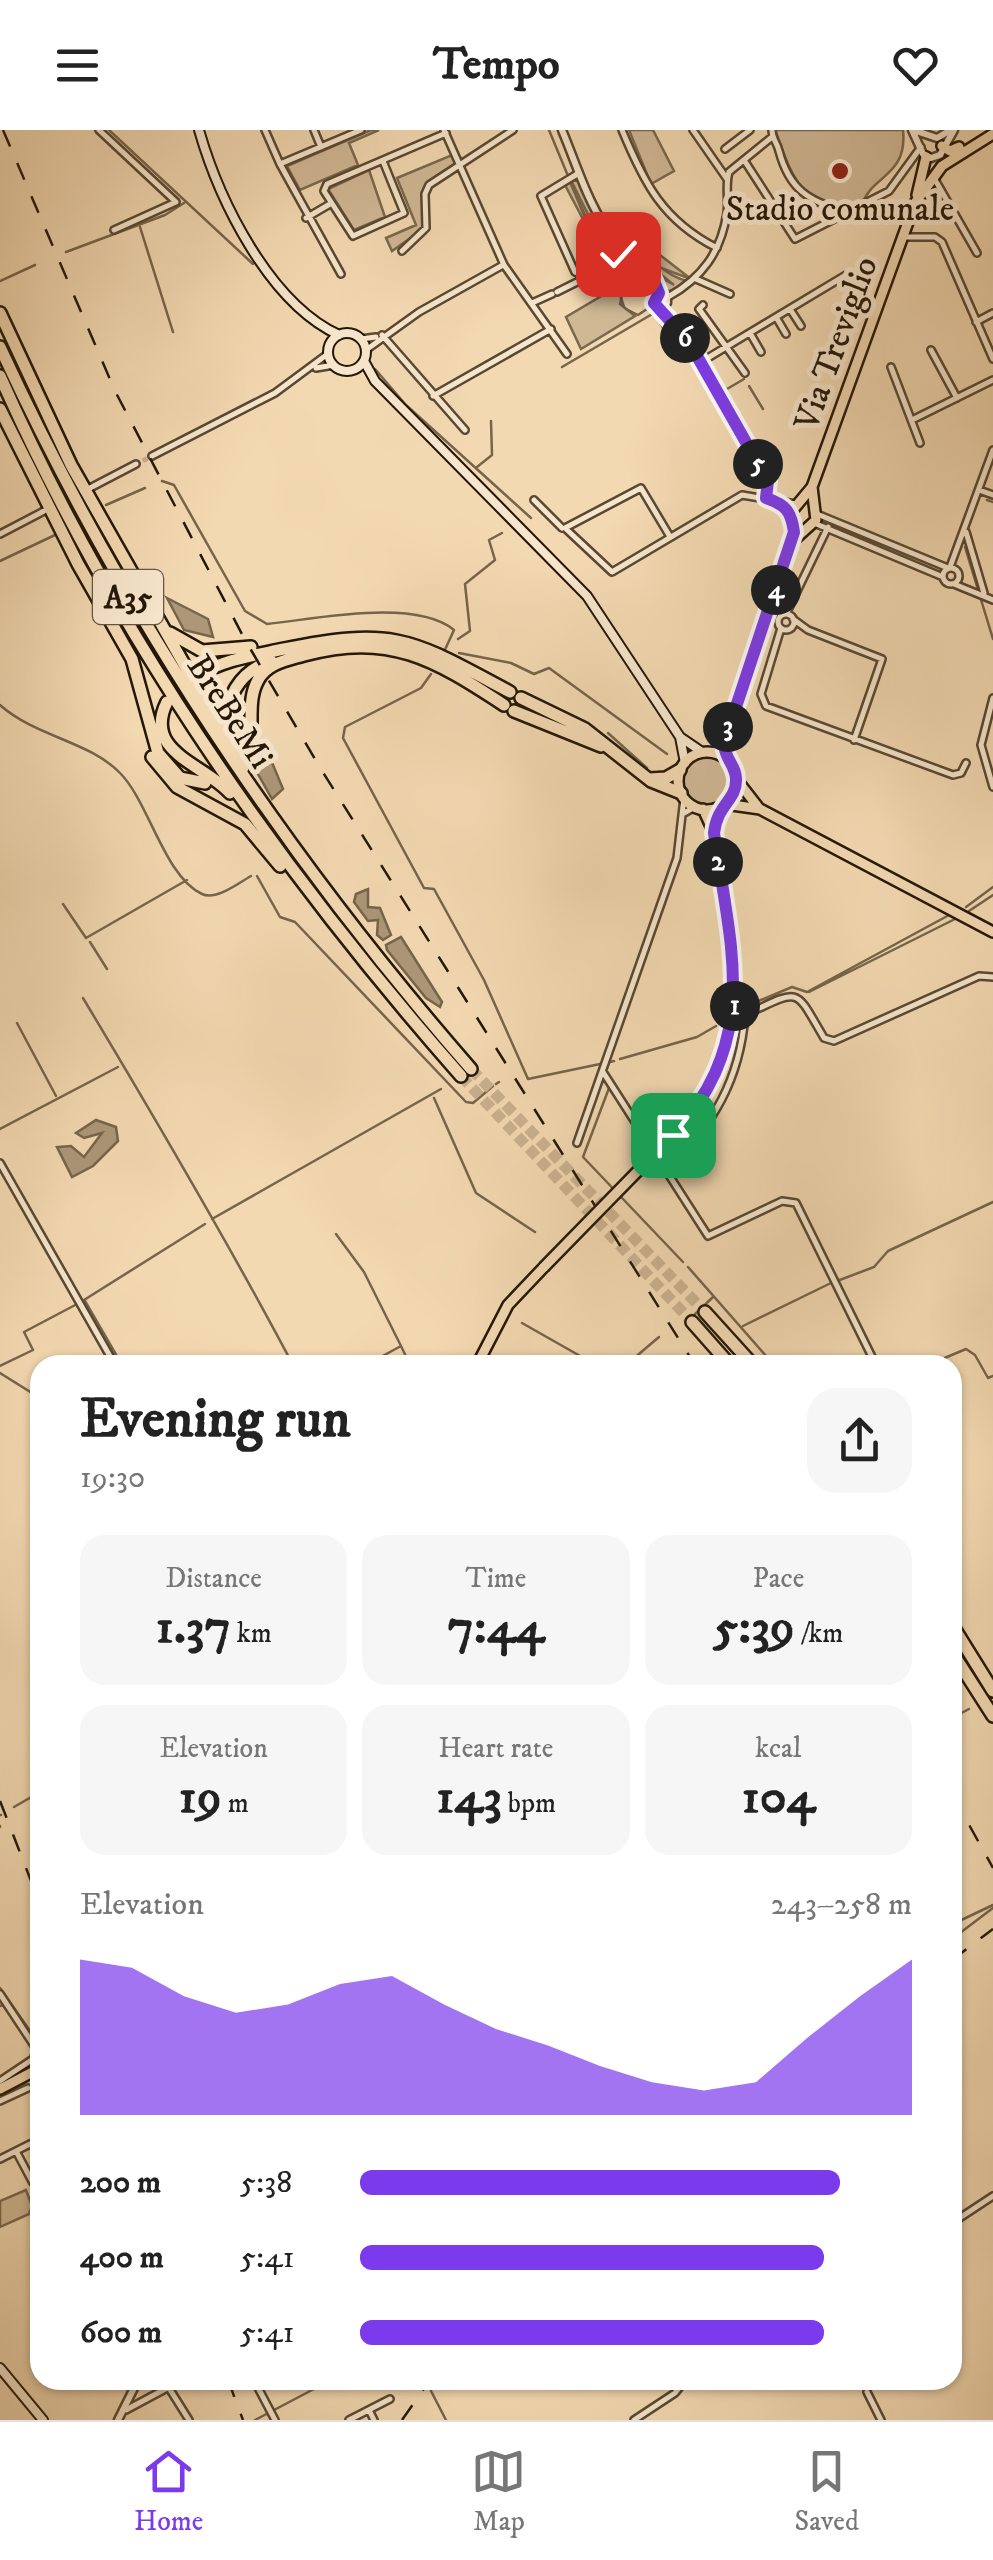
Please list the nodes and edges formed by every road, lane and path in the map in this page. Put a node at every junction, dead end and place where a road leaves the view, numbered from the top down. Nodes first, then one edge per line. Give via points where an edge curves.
1 (99, 130) edge
2 (198, 130) edge
3 (264, 130) edge
4 (314, 130) edge
5 (361, 130) edge
6 (514, 130) edge
7 (562, 130) edge
8 (622, 130) edge
9 (693, 130) edge
10 (750, 130) edge
11 (912, 130) edge
12 (952, 130) edge
13 (445, 132) edge
14 (993, 132) edge
15 (772, 134) edge
16 (321, 147) junction
17 (936, 148) junction
18 (725, 149) dead end
19 (744, 160) junction
20 (383, 161) junction
21 (280, 164) junction
22 (942, 166) junction
23 (461, 167) junction
24 (580, 173) junction
25 (932, 176) junction
26 (727, 180) junction
27 (331, 203) junction
28 (915, 203) junction
29 (848, 214) junction
30 (306, 218) junction
31 (114, 230) dead end
32 (902, 237) junction
33 (717, 248) junction
34 (624, 250) junction
35 (402, 252) dead end
36 (977, 253) dead end
37 (504, 264) junction
38 (341, 274) dead end
39 (581, 276) junction
40 (696, 278) junction
41 (659, 293) junction
42 (730, 294) dead end
43 (668, 297) junction
44 (531, 304) junction
45 (703, 305) dead end
46 (872, 306) junction
47 (662, 307) junction
48 (790, 309) junction
49 (993, 313) edge
50 (0, 314) edge
51 (776, 317) junction
52 (976, 322) junction
53 (800, 326) dead end
54 (322, 327) junction
55 (551, 330) junction
56 (750, 333) junction
57 (786, 334) dead end
58 (339, 335) junction
59 (381, 336) junction
60 (361, 339) junction
61 (0, 347) edge
62 (727, 347) junction
63 (329, 350) junction
64 (366, 350) junction
65 (931, 350) dead end
66 (761, 352) dead end
67 (567, 354) dead end
68 (993, 360) edge
69 (364, 361) junction
70 (703, 361) junction
71 (334, 365) junction
72 (891, 367) dead end
73 (313, 369) junction
74 (353, 370) junction
75 (746, 372) dead end
76 (0, 376) edge
77 (375, 380) junction
78 (993, 380) edge
79 (433, 396) junction
80 (957, 398) junction
81 (0, 409) edge
82 (912, 420) junction
83 (465, 430) dead end
84 (920, 443) dead end
85 (993, 450) edge
86 (152, 456) tunnel mouth
87 (136, 464) tunnel mouth
88 (812, 487) junction
89 (90, 488) dead end
90 (979, 490) junction
91 (993, 494) edge
92 (766, 498) junction
93 (534, 500) dead end
94 (799, 503) junction
95 (783, 504) junction
96 (44, 511) dead end
97 (792, 516) junction
98 (814, 518) junction
99 (562, 528) dead end
100 (828, 528) junction
101 (966, 529) junction
102 (0, 534) edge
103 (669, 535) junction
104 (793, 540) junction
105 (890, 549) junction
106 (952, 568) junction
107 (943, 577) junction
108 (956, 582) junction
109 (984, 593) dead end
110 (993, 600) edge
111 (156, 616) junction
112 (790, 617) junction
113 (803, 626) junction
114 (787, 629) junction
115 (330, 640) junction
116 (306, 654) junction
117 (196, 676) dead end
118 (993, 698) edge
119 (166, 702) dead end
120 (146, 704) junction
121 (730, 720) junction
122 (680, 737) junction
123 (854, 740) junction
124 (232, 745) junction
125 (605, 747) junction
126 (705, 752) junction
127 (725, 758) junction
128 (244, 762) dead end
129 (966, 763) dead end
130 (683, 766) junction
131 (646, 778) junction
132 (736, 779) junction
133 (205, 782) dead end
134 (993, 787) edge
135 (682, 795) junction
136 (722, 806) junction
137 (699, 808) junction
138 (760, 809) junction
139 (682, 814) junction
140 (280, 833) junction
141 (714, 833) junction
142 (283, 858) junction
143 (302, 884) junction
144 (990, 928) edge
145 (993, 977) edge
146 (603, 1069) junction
147 (576, 1143) dead end
148 (0, 1163) edge
149 (668, 1169) junction
150 (705, 1312) tunnel mouth
151 (692, 1322) tunnel mouth
152 (109, 1355) edge
153 (481, 1355) edge
154 (721, 1355) edge
155 (744, 1355) edge
156 (871, 1355) edge
157 (962, 1640) edge
158 (962, 1668) edge
159 (993, 1691) edge
160 (993, 1716) edge
161 (0, 1994) edge
162 (30, 2036) edge
163 (30, 2062) edge
164 (30, 2073) edge
165 (0, 2087) edge
166 (28, 2088) dead end
167 (0, 2102) edge
168 (30, 2144) edge
169 (16, 2151) junction
170 (0, 2159) edge
171 (30, 2178) edge
172 (993, 2196) edge
173 (962, 2216) edge
174 (0, 2368) edge
175 (133, 2390) edge
176 (165, 2390) edge
177 (170, 2390) edge
178 (259, 2390) edge
179 (677, 2390) edge
180 (867, 2392) dead end
181 (390, 2399) dead end
182 (129, 2400) junction
183 (126, 2410) junction
184 (369, 2410) junction
185 (272, 2414) edge
186 (43, 2420) edge
187 (120, 2420) edge
188 (188, 2420) edge
189 (349, 2420) edge
190 (374, 2420) edge
191 (634, 2420) edge
192 (881, 2420) edge

1 - 31 street via 176,204
2 - 54 main road via 224,201 249,244
3 - 21 street
4 - 16 street
5 - 16 street
6 - 23 street
7 - 24 street
8 - 33 street via 652,197 686,231
9 - 26 street
10 - 18 street
11 - 17 street
12 - 17 street
13 - 20 street
13 - 23 street
14 - 17 main road via 952,150
14 - 22 main road
15 - 19 street
15 - 29 street via 797,191
16 - 21 street
17 - 22 main road
17 - 28 main road
17 - 29 street via 890,191
19 - 26 street
19 - 29 street via 792,238
20 - 27 street via 324,188
20 - 27 street via 404,210 400,217 352,236
21 - 30 street
22 - 25 main road
23 - 35 street via 429,185 426,228
23 - 37 street
24 - 34 street
24 - 39 street via 541,199
25 - 28 main road
25 - 36 street
26 - 33 street
27 - 30 street
28 - 32 main road, Via Treviglio
30 - 38 street
32 - 46 main road, Via Treviglio
32 - 52 street via 934,237
33 - 40 street
34 - 39 street
34 - 41 street via 652,276
37 - 44 street
37 - 59 street
39 - 44 street
40 - 42 street
40 - 43 street
41 - 43 street
41 - 47 street via 654,303
43 - 47 street
44 - 55 street
45 - 62 street via 698,309
46 - 48 street via 848,275
46 - 88 main road, Via Treviglio
47 - 70 street
48 - 51 street
48 - 53 street
49 - 52 street
50 - 111 highway via 71,465
51 - 56 street
51 - 57 street
52 - 68 street
54 - 58 main road
54 - 63 main road
55 - 67 street
55 - 79 street
56 - 62 street
56 - 66 street
58 - 60 main road
58 - 63 main road
59 - 60 street
59 - 64 street
59 - 79 street
60 - 64 main road
61 - 140 highway, BreBeMi / A35 via 126,594
62 - 70 street
62 - 75 street
63 - 71 main road
63 - 73 street
64 - 69 main road
65 - 80 street
69 - 74 main road
69 - 77 main road
70 - 92 street via 768,481
71 - 73 street
71 - 74 main road
72 - 82 street
73 - 86 street
74 - 77 main road
76 - 142 highway, BreBeMi / A35 via 127,620
77 - 122 main road via 587,596
78 - 80 street
79 - 83 street
80 - 82 street
81 - 120 highway via 132,659
82 - 84 street
85 - 90 street
87 - 89 street
88 - 94 main road
88 - 98 main road
90 - 91 street
90 - 101 street
92 - 95 street
92 - 103 street via 742,494
93 - 99 street
94 - 95 street
94 - 97 main road
94 - 98 main road
95 - 97 street
96 - 102 street
97 - 98 main road via 796,524
97 - 104 main road
98 - 100 street
98 - 104 main road
98 - 105 street
100 - 105 street
100 - 112 street
101 - 106 street
101 - 109 street
103 - 103 street via 612,572 566,528 641,488
104 - 121 main road
105 - 106 street
105 - 107 street
106 - 107 street
106 - 108 street
107 - 108 street
108 - 110 street
111 - 115 highway via 174,638 202,651
111 - 124 highway
112 - 113 street
112 - 114 street
112 - 114 street via 779,619
113 - 114 street
113 - 123 street via 881,657
114 - 123 street via 761,694 764,703
115 - 117 highway via 239,656
115 - 125 highway via 373,636 415,643 585,730
116 - 124 highway via 262,664 237,685 226,716
116 - 125 highway via 352,646 400,649 509,708
116 - 128 highway via 276,663 258,678 253,739
118 - 134 street via 980,745
119 - 142 highway via 160,726 167,745 225,788
120 - 133 highway via 164,763 180,778
120 - 143 highway via 149,746 164,776 238,818
121 - 126 main road
121 - 127 main road
122 - 126 main road
122 - 130 main road
123 - 129 street via 953,775
124 - 140 highway
125 - 131 highway
126 - 127 main road
126 - 130 main road
127 - 132 main road
130 - 131 highway via 666,778
130 - 135 main road
131 - 135 highway
132 - 136 main road
132 - 138 main road
135 - 137 main road
135 - 139 street
136 - 137 main road
136 - 138 main road
136 - 141 main road
137 - 139 street
137 - 141 main road
138 - 144 main road
139 - 146 street via 676,863
140 - 143 highway, BreBeMi / A35 via 466,1073
141 - 153 main road, bridge via 734,979 734,1012 716,1076 673,1135 496,1322
142 - 143 highway, BreBeMi / A35
145 - 149 street via 979,976 834,1041 824,1038 806,1002 797,998 745,1015 724,1102
146 - 147 street
146 - 149 street
148 - 152 street
149 - 156 street via 708,1236 782,1202 796,1203
150 - 155 highway
151 - 154 highway
157 - 159 highway
158 - 160 highway
161 - 162 street
163 - 165 street
164 - 165 main road
166 - 167 street
168 - 169 street
169 - 170 street
169 - 171 street
172 - 173 street
174 - 186 main road
175 - 182 street
176 - 183 street
177 - 188 street
178 - 185 street
179 - 191 street
180 - 192 street
181 - 184 street
182 - 183 street
182 - 187 street
183 - 187 street
184 - 189 street
184 - 190 street

